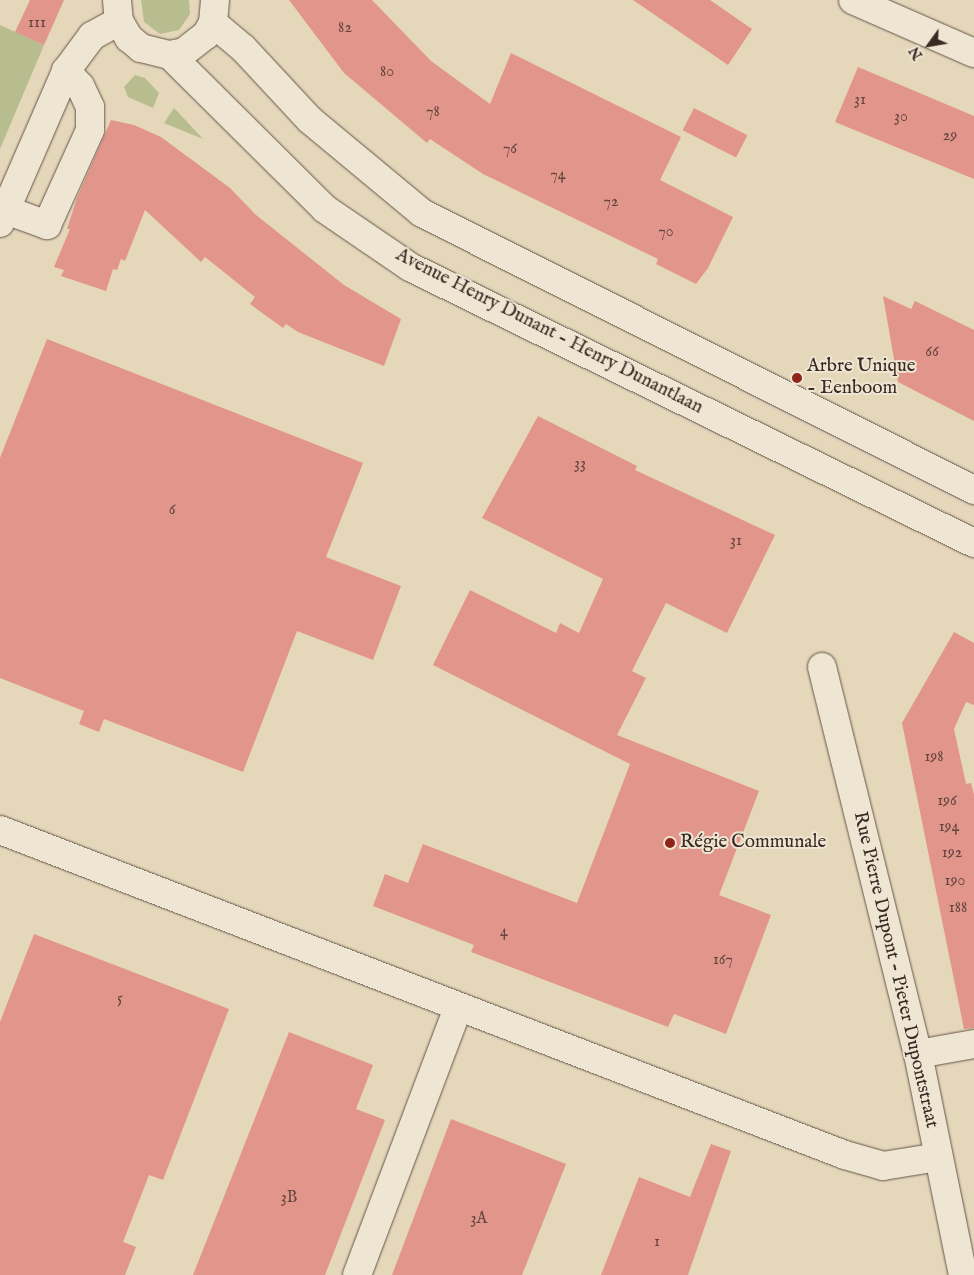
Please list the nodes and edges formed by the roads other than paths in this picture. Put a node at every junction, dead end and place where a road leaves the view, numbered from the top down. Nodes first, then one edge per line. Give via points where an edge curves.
1 (853, 0) edge
2 (118, 10) edge
3 (214, 12) edge
4 (974, 53) edge
5 (170, 55) junction
6 (66, 71) junction
7 (3, 216) edge
8 (974, 490) edge
9 (974, 543) edge
10 (822, 666) dead end
11 (0, 830) edge
12 (458, 1008) junction
13 (974, 1044) edge
14 (918, 1054) junction
15 (938, 1157) junction
16 (357, 1275) edge
17 (963, 1275) edge

1 - 4 street
2 - 5 street via 129,38 141,48
2 - 6 street via 92,36
3 - 5 street via 196,45
3 - 8 street via 310,120 422,213
5 - 9 street, Avenue Henry Dunant - Henry Dunantlaan via 325,209 410,267
6 - 7 street
6 - 7 street via 80,86 90,108 90,130 47,225
10 - 14 street, Rue Pierre Dupont - Pieter Dupontstraat
11 - 12 street
12 - 15 street via 844,1155 882,1166
12 - 16 street
13 - 14 street
14 - 15 street, Rue Pierre Dupont - Pieter Dupontstraat
15 - 17 street, Rue Pierre Dupont - Pieter Dupontstraat

